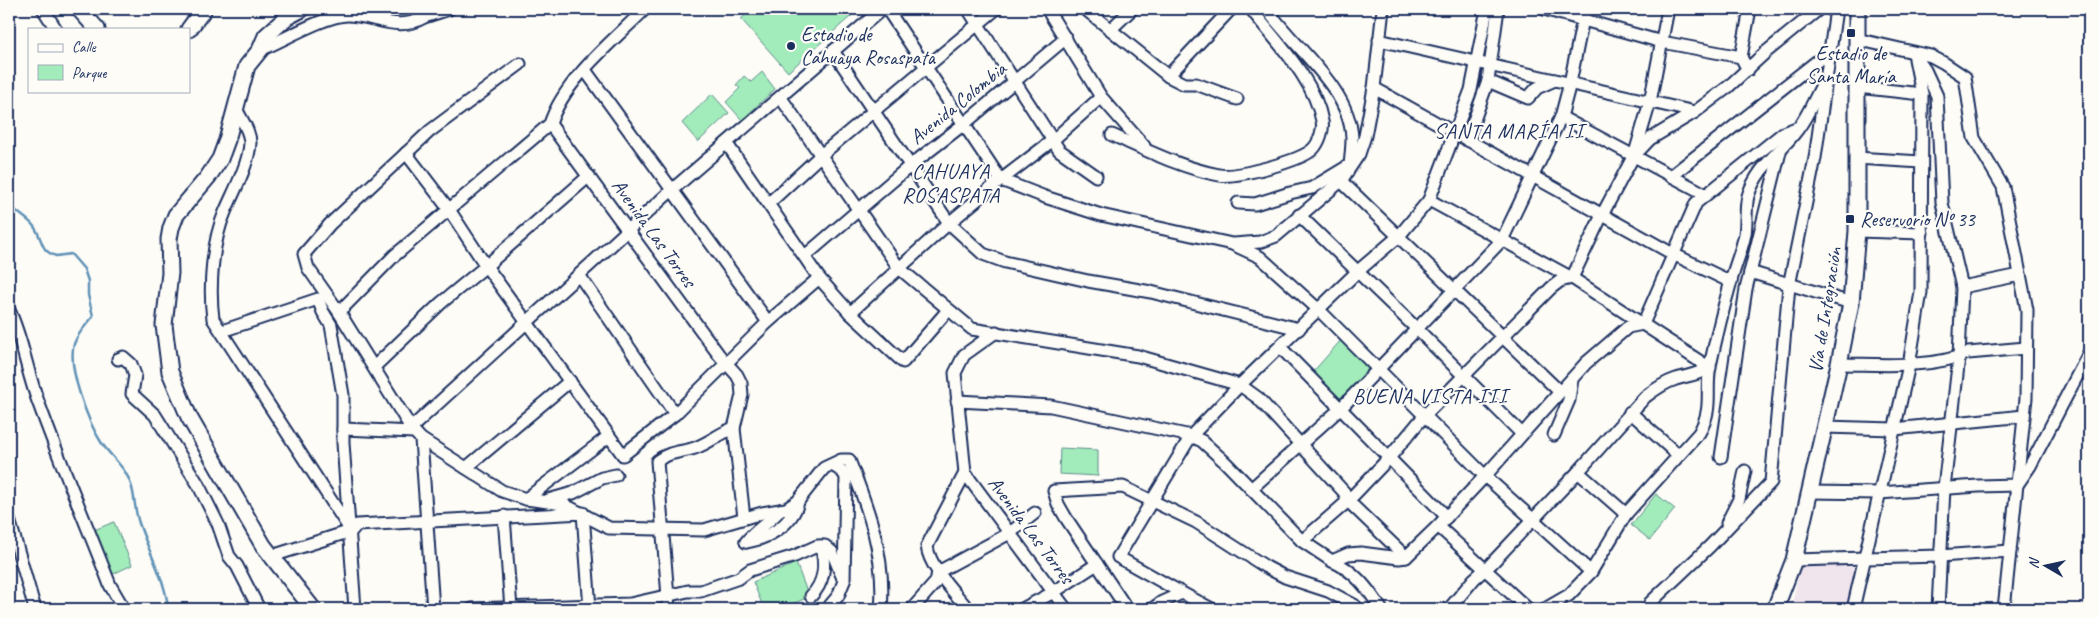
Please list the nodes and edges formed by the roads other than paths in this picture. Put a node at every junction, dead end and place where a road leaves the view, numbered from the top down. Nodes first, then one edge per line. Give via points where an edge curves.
1 (43, 9) edge
2 (79, 9) edge
3 (204, 9) edge
4 (302, 9) edge
5 (448, 9) edge
6 (645, 9) edge
7 (882, 9) edge
8 (887, 9) edge
9 (968, 9) edge
10 (996, 9) edge
11 (1047, 9) edge
12 (1085, 9) edge
13 (1132, 9) edge
14 (1231, 9) edge
15 (1251, 9) edge
16 (1267, 9) edge
17 (1383, 9) edge
18 (1488, 9) edge
19 (1498, 9) edge
20 (1544, 9) edge
21 (1668, 9) edge
22 (1750, 9) edge
23 (1819, 9) edge
24 (1836, 9) edge
25 (1857, 9) edge
26 (423, 13) edge
27 (1583, 14) edge
28 (979, 25) junction
29 (55, 28) edge
30 (96, 28) edge
31 (190, 28) edge
32 (1112, 29) junction
33 (1066, 38) junction
34 (1856, 39) junction
35 (1379, 40) junction
36 (1662, 42) junction
37 (260, 50) junction
38 (833, 51) junction
39 (1830, 51) junction
40 (1913, 53) junction
41 (1741, 57) junction
42 (1476, 62) junction
43 (520, 64) dead end
44 (1490, 65) junction
45 (927, 67) junction
46 (585, 70) junction
47 (1748, 70) junction
48 (1826, 75) junction
49 (1168, 76) junction
50 (1016, 80) junction
51 (1555, 80) junction
52 (1488, 81) junction
53 (1570, 83) junction
54 (1857, 87) junction
55 (1374, 88) junction
56 (1922, 94) junction
57 (1101, 97) junction
58 (781, 98) junction
59 (1237, 99) dead end
60 (1650, 102) junction
61 (236, 108) junction
62 (873, 110) junction
63 (1695, 112) junction
64 (1561, 117) junction
65 (550, 124) junction
66 (964, 124) junction
67 (1799, 127) junction
68 (1454, 133) junction
69 (1112, 135) dead end
70 (1053, 140) junction
71 (1466, 140) junction
72 (727, 144) junction
73 (1147, 150) junction
74 (1780, 152) junction
75 (406, 153) junction
76 (821, 155) junction
77 (1634, 157) junction
78 (1856, 158) junction
79 (1921, 162) junction
80 (1350, 165) junction
81 (911, 166) junction
82 (589, 176) junction
83 (1096, 176) dead end
84 (1533, 176) junction
85 (1671, 176) junction
86 (1001, 180) junction
87 (1340, 180) junction
88 (673, 189) junction
89 (1705, 194) junction
90 (1428, 200) junction
91 (769, 203) junction
92 (1238, 203) dead end
93 (448, 208) junction
94 (859, 211) junction
95 (1299, 215) junction
96 (1602, 215) junction
97 (949, 224) junction
98 (629, 230) junction
99 (1857, 230) junction
100 (1922, 233) junction
101 (1400, 236) junction
102 (1502, 240) junction
103 (1232, 244) junction
104 (1673, 254) junction
105 (805, 256) junction
106 (486, 266) junction
107 (899, 268) junction
108 (1358, 272) junction
109 (1750, 272) junction
110 (578, 275) junction
111 (2020, 275) junction
112 (819, 278) junction
113 (1572, 278) junction
114 (1730, 282) junction
115 (1790, 286) junction
116 (1962, 287) junction
117 (1456, 291) junction
118 (1851, 303) junction
119 (9, 310) edge
120 (948, 310) junction
121 (1319, 310) junction
122 (339, 312) junction
123 (850, 313) junction
124 (528, 322) junction
125 (768, 322) junction
126 (1643, 324) junction
127 (1299, 329) junction
128 (1417, 329) junction
129 (222, 331) junction
130 (996, 332) junction
131 (1504, 336) junction
132 (1280, 347) junction
133 (2026, 348) junction
134 (2089, 353) edge
135 (1959, 357) junction
136 (118, 359) dead end
137 (1839, 364) junction
138 (726, 365) junction
139 (1909, 365) junction
140 (374, 367) junction
141 (1710, 368) junction
142 (1380, 369) junction
143 (1463, 375) junction
144 (1572, 379) junction
145 (570, 381) junction
146 (1240, 385) junction
147 (1560, 392) junction
148 (957, 401) junction
149 (1341, 408) junction
150 (1630, 412) junction
151 (676, 414) junction
152 (1424, 416) junction
153 (2024, 416) junction
154 (1950, 422) junction
155 (1824, 427) junction
156 (734, 428) junction
157 (343, 429) junction
158 (1894, 429) junction
159 (415, 433) junction
160 (1522, 434) junction
161 (609, 436) junction
162 (1191, 436) junction
163 (1554, 436) dead end
164 (1301, 445) junction
165 (1678, 455) junction
166 (1721, 457) dead end
167 (1389, 458) junction
168 (832, 465) junction
169 (466, 468) junction
170 (1745, 471) dead end
171 (1578, 472) junction
172 (965, 473) junction
173 (616, 475) dead end
174 (1485, 476) junction
175 (2017, 485) junction
176 (1944, 488) junction
177 (1251, 489) junction
178 (1809, 492) junction
179 (1879, 493) junction
180 (526, 498) junction
181 (547, 500) junction
182 (798, 501) junction
183 (1348, 501) junction
184 (1153, 502) junction
185 (780, 510) junction
186 (583, 513) junction
187 (1035, 513) dead end
188 (1626, 514) junction
189 (504, 516) junction
190 (1447, 517) junction
191 (744, 518) junction
192 (9, 519) edge
193 (1532, 520) junction
194 (425, 521) junction
195 (1438, 526) junction
196 (663, 528) junction
197 (351, 530) junction
198 (1724, 532) junction
199 (1010, 533) junction
200 (1302, 541) junction
201 (821, 546) junction
202 (2010, 551) junction
203 (272, 556) junction
204 (1940, 556) junction
205 (1406, 557) junction
206 (1864, 559) junction
207 (1794, 560) junction
208 (1332, 561) junction
209 (1097, 564) junction
210 (1484, 570) junction
211 (938, 572) junction
212 (1591, 572) junction
213 (844, 581) junction
214 (1054, 592) junction
215 (1182, 593) junction
216 (667, 595) junction
217 (811, 596) dead end
218 (590, 607) edge
219 (511, 608) edge
220 (35, 609) edge
221 (124, 609) edge
222 (259, 609) edge
223 (313, 609) edge
224 (355, 609) edge
225 (433, 609) edge
226 (472, 609) edge
227 (668, 609) edge
228 (827, 609) edge
229 (881, 609) edge
230 (912, 609) edge
231 (968, 609) edge
232 (1022, 609) edge
233 (1066, 609) edge
234 (1128, 609) edge
235 (1152, 609) edge
236 (1212, 609) edge
237 (1358, 609) edge
238 (1381, 609) edge
239 (1449, 609) edge
240 (1528, 609) edge
241 (1545, 609) edge
242 (1647, 609) edge
243 (1775, 609) edge
244 (1853, 609) edge
245 (1938, 609) edge
246 (2004, 609) edge

1 - 29 street
2 - 30 street
3 - 31 street
4 - 37 street via 287,17 266,36
5 - 26 street
6 - 46 street
7 - 38 street
8 - 45 street
9 - 28 street
10 - 28 street
11 - 33 street
12 - 32 street
13 - 32 street
14 - 49 street
15 - 73 street via 1304,78 1314,98 1323,123 1313,149 1281,164 1230,175 1182,164
16 - 80 street via 1340,97 1352,138
17 - 35 street
18 - 42 street
19 - 44 street
20 - 27 street
21 - 36 street
22 - 41 street
23 - 47 street
24 - 39 street
25 - 34 street, Vía de Integración
26 - 37 street via 404,25 348,15 330,19
27 - 36 street
27 - 53 street
28 - 45 street
28 - 50 street
32 - 49 street
33 - 50 street, Avenida Colombia
33 - 57 street
34 - 40 street
34 - 54 street, Vía de Integración
35 - 42 street
35 - 55 street
36 - 41 street
36 - 60 street
37 - 61 street via 248,66
38 - 58 street
38 - 62 street
39 - 48 street
39 - 85 street
40 - 56 street
40 - 111 street via 1931,56 1965,77 1974,138 2003,187
40 - 116 street via 1937,96 1942,203
41 - 47 street
42 - 44 street
42 - 68 street via 1471,90
43 - 75 street via 450,114
44 - 51 street
44 - 52 street
45 - 62 street
45 - 66 street
46 - 65 street via 554,110
46 - 88 street
47 - 63 street
48 - 67 street
48 - 115 street
49 - 59 street via 1184,84 1196,84
50 - 66 street, Avenida Colombia
50 - 70 street
51 - 52 street via 1537,88 1528,98
51 - 53 street
52 - 71 street
53 - 60 street
53 - 64 street
54 - 56 street
54 - 78 street, Vía de Integración
55 - 68 street
55 - 80 street via 1365,136 1359,154
56 - 79 street
57 - 70 street
57 - 73 street
58 - 72 street
58 - 76 street
60 - 63 street
60 - 77 street
61 - 129 street via 248,131 250,144 215,246 213,319
61 - 203 street via 220,159 176,215 171,228 164,325 173,383 233,495
62 - 76 street
62 - 81 street
63 - 77 street via 1650,139
64 - 77 street
64 - 84 street
65 - 82 street, Avenida Las Torres
65 - 93 street
66 - 81 street, Avenida Colombia
66 - 86 street
67 - 74 street
67 - 89 street via 1783,133
68 - 71 street
68 - 90 street
69 - 73 street
70 - 83 street via 1059,150
70 - 86 street
71 - 84 street
72 - 88 street
72 - 91 street
74 - 109 street
74 - 114 street via 1770,158 1752,184 1747,199 1745,233
75 - 93 street
75 - 122 street via 330,224 304,254 308,268
76 - 91 street
76 - 94 street
77 - 85 street
77 - 96 street
78 - 79 street
78 - 99 street, Vía de Integración
79 - 100 street
80 - 87 street
80 - 92 street via 1312,188 1255,204
81 - 94 street, Avenida Colombia
81 - 97 street
82 - 98 street, Avenida Las Torres
82 - 106 street
84 - 96 street
84 - 102 street
85 - 89 street
86 - 97 street
86 - 103 street via 1101,215
87 - 95 street
87 - 101 street
88 - 98 street
88 - 125 street
89 - 104 street via 1696,203
90 - 101 street
90 - 102 street
91 - 105 street
93 - 106 street
93 - 122 street via 394,256
94 - 105 street, Avenida Colombia
94 - 107 street
95 - 103 street via 1276,236 1260,242
95 - 108 street
96 - 104 street
96 - 113 street
97 - 107 street
97 - 127 street via 983,254 1005,262 1151,292
98 - 110 street
98 - 138 street, Avenida Las Torres
99 - 100 street
99 - 118 street, Vía de Integración
100 - 139 street via 1922,292
101 - 108 street
101 - 117 street
102 - 113 street
102 - 117 street
103 - 121 street via 1260,257
104 - 114 street
104 - 126 street
105 - 112 street
106 - 124 street
106 - 140 street via 441,303
107 - 120 street
107 - 123 street
108 - 121 street
108 - 128 street
109 - 115 street
109 - 166 street
110 - 124 street
110 - 151 street
111 - 116 street
111 - 133 street via 2027,310
112 - 123 street
112 - 125 street
113 - 126 street
113 - 131 street via 1551,288
114 - 141 street
115 - 118 street
115 - 198 street via 1771,482
116 - 135 street
117 - 128 street
117 - 131 street
118 - 137 street, Vía de Integración
119 - 221 street via 21,339 29,378 47,428 110,585
120 - 123 street via 903,362
120 - 130 street via 972,329
121 - 127 street
121 - 142 street
122 - 140 street
124 - 145 street
124 - 159 street
125 - 138 street
126 - 141 street
126 - 144 street via 1628,327
127 - 132 street
128 - 142 street
128 - 143 street
129 - 157 street via 318,299 331,325 343,395
129 - 197 street
130 - 146 street via 1138,356
130 - 148 street via 964,355 955,373
131 - 143 street
131 - 147 street
132 - 146 street
132 - 149 street
133 - 135 street via 1968,353
133 - 153 street
134 - 175 street
135 - 139 street
135 - 154 street
136 - 222 street via 123,357 131,364 135,376 132,394 155,415 198,484 218,524 226,550
137 - 139 street
137 - 155 street, Vía de Integración
138 - 151 street
138 - 156 street, Avenida Las Torres via 736,375 742,394
139 - 158 street
140 - 159 street
141 - 150 street via 1658,388
141 - 165 street via 1708,412 1704,424
142 - 149 street
142 - 152 street
143 - 152 street
143 - 160 street
144 - 147 street
144 - 163 street via 1569,400
145 - 161 street
145 - 169 street
146 - 162 street
146 - 164 street via 1258,398
147 - 160 street
148 - 162 street via 1051,406
148 - 172 street
149 - 164 street
149 - 167 street
150 - 165 street
150 - 171 street
151 - 161 street via 623,455
152 - 167 street
152 - 174 street
153 - 154 street
153 - 175 street
154 - 158 street
154 - 176 street
155 - 158 street
155 - 178 street, Vía de Integración
156 - 191 street, Avenida Las Torres
156 - 196 street via 695,448 666,454 657,461
157 - 159 street
157 - 197 street
158 - 179 street
159 - 169 street
159 - 194 street
160 - 174 street
161 - 180 street
162 - 177 street via 1202,441
162 - 184 street
164 - 177 street
164 - 183 street via 1344,492
165 - 188 street
167 - 183 street
167 - 190 street
168 - 182 street via 824,468
168 - 213 street via 846,477
168 - 229 street via 849,460 874,526 882,571
169 - 180 street via 502,491
170 - 198 street via 1739,499
171 - 188 street
171 - 193 street
172 - 199 street, Avenida Las Torres
172 - 211 street via 927,546
173 - 181 street
174 - 190 street
174 - 193 street
175 - 176 street
175 - 202 street
176 - 179 street
176 - 204 street
177 - 200 street
178 - 179 street
178 - 207 street, Vía de Integración
179 - 206 street
180 - 181 street
181 - 186 street
182 - 185 street
182 - 185 street via 796,510 777,530 766,538 746,542
183 - 200 street
183 - 205 street
184 - 209 street via 1123,487 1054,491 1066,518
184 - 215 street via 1118,557
184 - 237 street via 1196,522 1266,567 1328,591
185 - 191 street
186 - 189 street
186 - 196 street via 609,528
186 - 218 street
187 - 199 street
188 - 212 street
189 - 194 street
189 - 219 street
190 - 195 street
191 - 196 street via 704,530
192 - 220 street
193 - 210 street
193 - 212 street
194 - 197 street via 357,524
194 - 225 street
195 - 205 street
195 - 210 street
196 - 216 street
197 - 203 street
197 - 224 street
198 - 242 street
199 - 211 street
199 - 214 street, Avenida Las Torres
200 - 208 street
201 - 213 street via 832,552
201 - 216 street via 701,591
201 - 217 street via 823,576 820,586
202 - 204 street
202 - 246 street
203 - 223 street
204 - 206 street
204 - 245 street
205 - 208 street via 1362,553 1348,554
206 - 207 street
206 - 244 street
207 - 243 street, Vía de Integración
208 - 238 street via 1343,566 1368,589
209 - 214 street
209 - 234 street
210 - 239 street
210 - 240 street
211 - 230 street via 936,582
211 - 231 street
212 - 241 street via 1569,596
213 - 228 street via 838,596
214 - 232 street
214 - 233 street, Avenida Las Torres
215 - 235 street
215 - 236 street
216 - 218 street via 630,604
216 - 227 street
218 - 219 street
219 - 226 street

